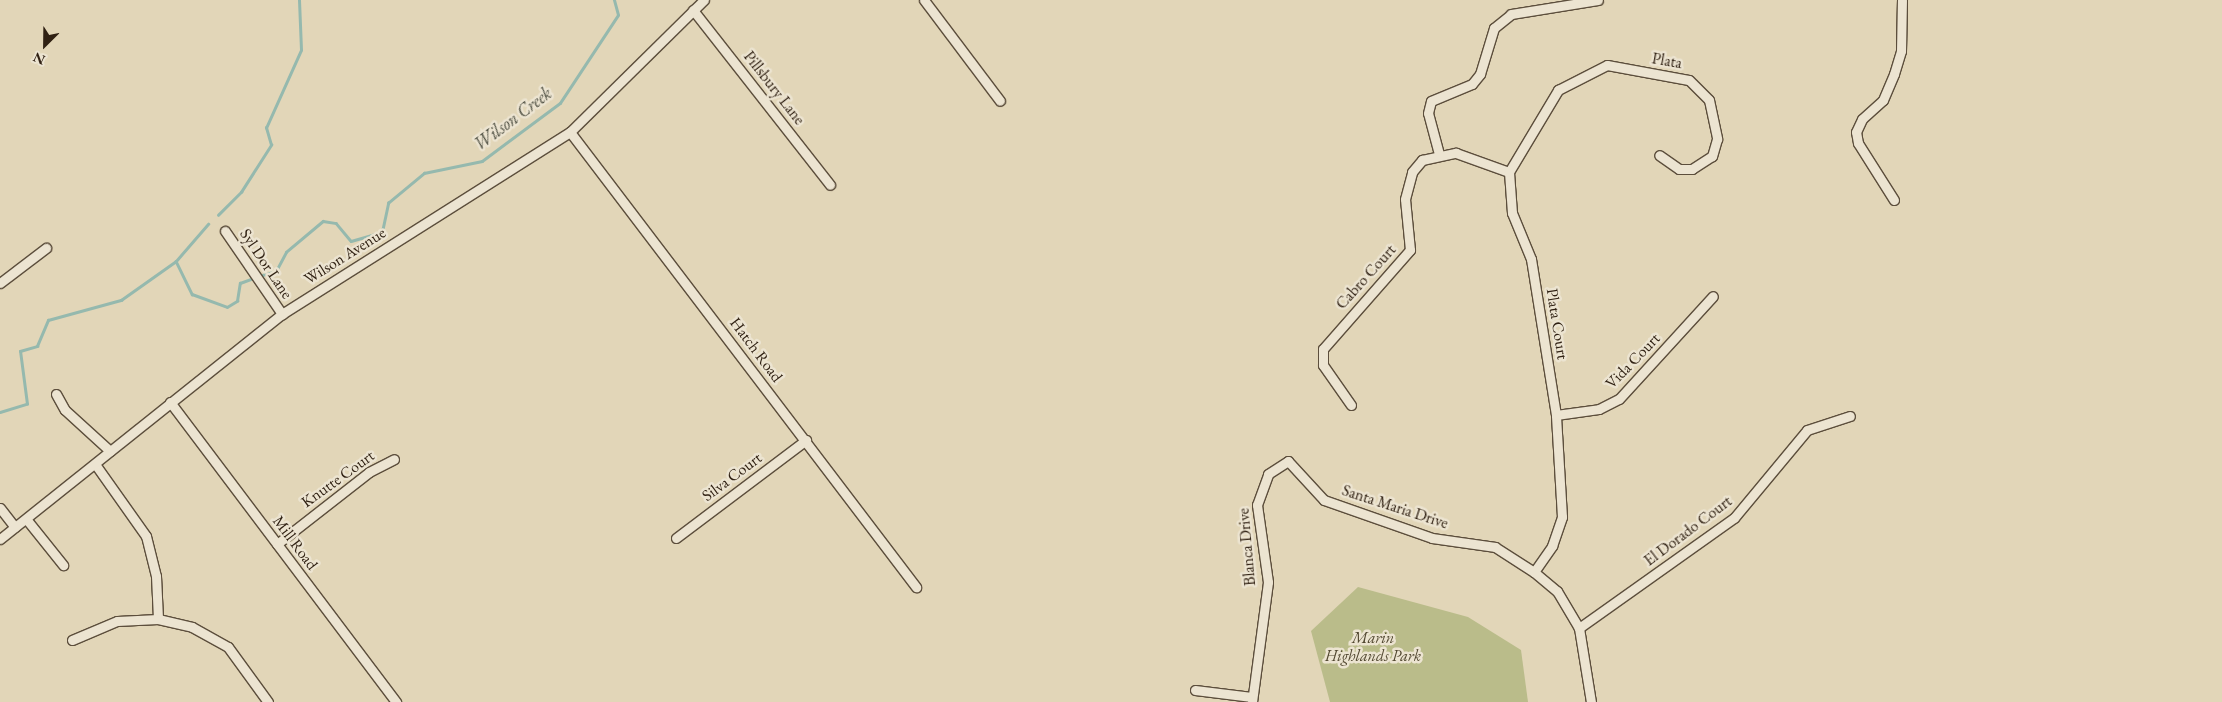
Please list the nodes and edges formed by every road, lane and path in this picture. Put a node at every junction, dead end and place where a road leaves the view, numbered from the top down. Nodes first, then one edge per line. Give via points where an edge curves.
1 (704, 0) edge
2 (924, 0) edge
3 (1598, 0) edge
4 (1902, 0) edge
5 (694, 10) junction
6 (1000, 101) dead end
7 (570, 132) junction
8 (1439, 154) junction
9 (1659, 155) dead end
10 (1509, 172) junction
11 (830, 185) dead end
12 (1894, 200) dead end
13 (225, 231) dead end
14 (46, 248) dead end
15 (0, 283) edge
16 (1713, 296) dead end
17 (282, 314) junction
18 (56, 394) dead end
19 (170, 402) junction
20 (1351, 404) dead end
21 (1556, 416) junction
22 (1850, 416) dead end
23 (806, 440) junction
24 (110, 451) junction
25 (394, 459) dead end
26 (1288, 461) joint
27 (95, 464) junction
28 (0, 508) edge
29 (27, 520) junction
30 (15, 527) junction
31 (676, 538) dead end
32 (0, 539) edge
33 (277, 544) junction
34 (63, 565) dead end
35 (1534, 572) junction
36 (916, 587) dead end
37 (158, 619) junction
38 (1579, 628) junction
39 (72, 640) dead end
40 (1194, 690) dead end
41 (1252, 699) edge
42 (268, 702) edge
43 (396, 702) edge
44 (1591, 702) edge

1 - 5 street, Wilson Avenue
2 - 6 street
3 - 8 street via 1511,14 1494,28 1480,74 1472,84 1431,102 1428,113
4 - 12 street via 1901,51 1894,74 1883,100 1862,118 1856,132 1858,143
5 - 7 street, Wilson Avenue
5 - 11 street, Pillsbury Lane
7 - 17 street, Wilson Avenue
7 - 23 street, Hatch Road
8 - 10 street via 1456,153
8 - 20 street, Cabro Court via 1422,160 1406,185 1411,242 1406,256 1323,349 1323,365
9 - 10 street, Plata via 1679,169 1692,169 1712,156 1717,139 1709,100 1689,80 1607,65 1558,90
10 - 21 street, Plata Court via 1512,213 1531,259
13 - 17 street, Syl Dor Lane
14 - 15 street
16 - 21 street, Vida Court via 1619,399 1599,409
17 - 19 street, Wilson Avenue
18 - 24 street via 65,410
19 - 24 street, Wilson Avenue
19 - 33 street, Mill Road
21 - 35 street, Plata Court via 1562,517 1556,539
22 - 38 street, El Dorado Court via 1807,430 1734,518
23 - 31 street, Silva Court
23 - 36 street, Hatch Road
24 - 27 street, Wilson Avenue
25 - 33 street, Knutte Court via 369,472
26 - 35 street, Santa Maria Drive via 1324,500 1432,538 1495,547
26 - 41 street, Blanca Drive via 1268,474 1257,505 1268,582
27 - 29 street, Wilson Avenue
27 - 37 street via 146,536 156,576
28 - 30 street
29 - 30 street, Wilson Avenue
29 - 34 street
30 - 32 street, Wilson Avenue
33 - 43 street, Mill Road
35 - 38 street, Santa Maria Drive via 1557,592
37 - 39 street via 117,621
37 - 42 street via 192,626 228,647
38 - 44 street, Santa Maria Drive
40 - 41 street

